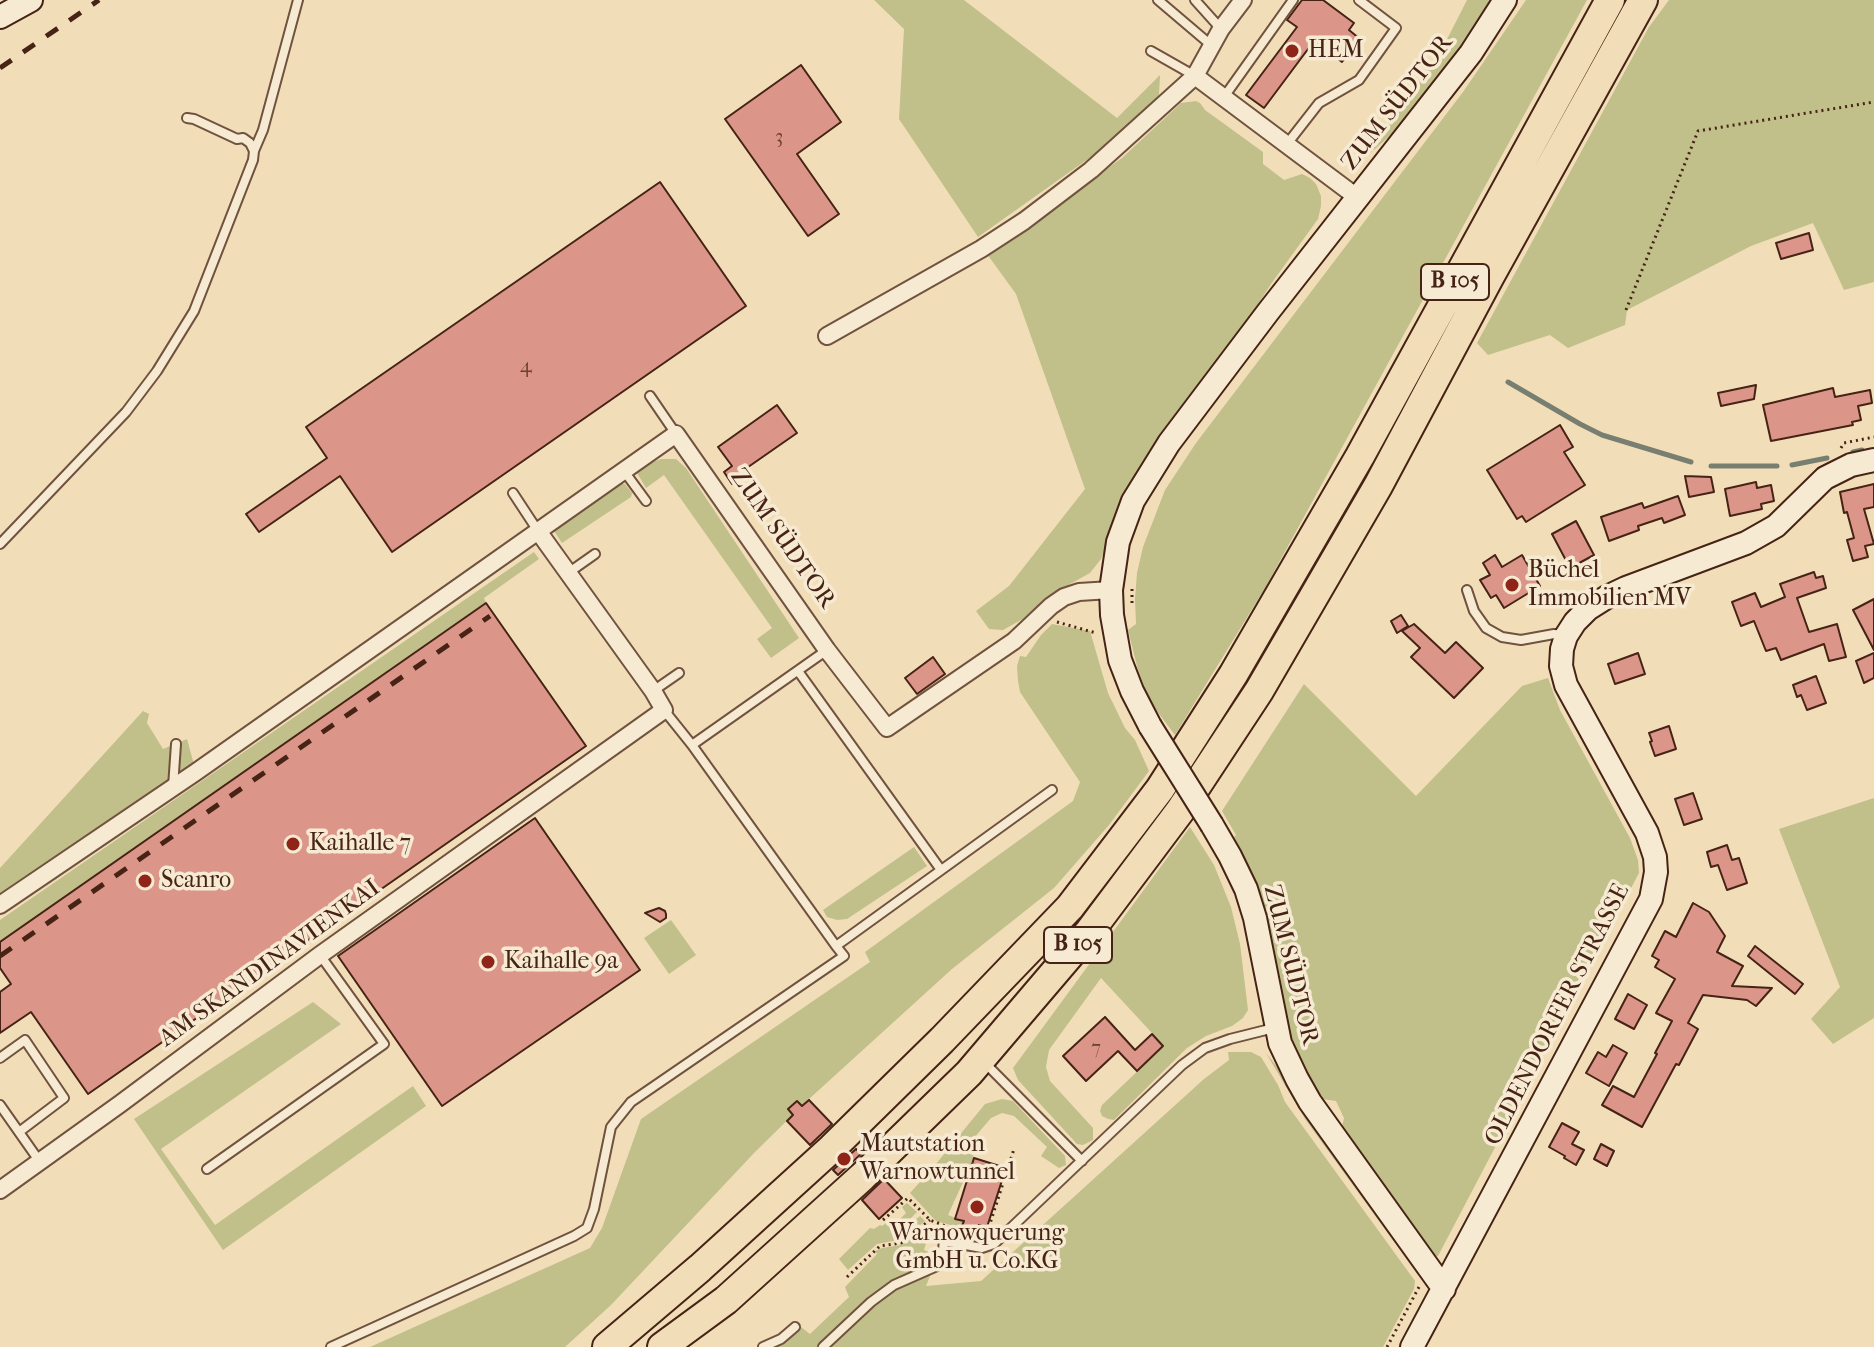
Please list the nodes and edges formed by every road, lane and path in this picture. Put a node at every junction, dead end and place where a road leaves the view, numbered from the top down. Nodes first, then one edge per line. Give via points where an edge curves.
1 (31, 0) edge
2 (298, 0) edge
3 (1158, 0) edge
4 (1195, 0) edge
5 (1243, 0) edge
6 (1293, 0) edge
7 (1359, 0) edge
8 (1505, 0) edge
9 (1610, 0) edge
10 (1643, 0) edge
11 (1659, 0) edge
12 (0, 17) edge
13 (1221, 29) junction
14 (1625, 32) junction
15 (1211, 45) junction
16 (1151, 51) dead end
17 (1195, 76) junction
18 (1223, 98) junction
19 (1874, 102) edge
20 (187, 118) dead end
21 (1286, 144) junction
22 (254, 151) junction
23 (1358, 198) junction
24 (1626, 310) dead end
25 (827, 336) dead end
26 (650, 396) dead end
27 (676, 434) junction
28 (1874, 437) edge
29 (1838, 453) dead end
30 (1874, 460) edge
31 (624, 471) junction
32 (513, 493) dead end
33 (646, 501) dead end
34 (538, 531) junction
35 (0, 544) edge
36 (595, 554) dead end
37 (568, 573) junction
38 (1132, 577) dead end
39 (1111, 590) junction
40 (1467, 590) dead end
41 (1132, 606) dead end
42 (1051, 620) dead end
43 (1115, 631) junction
44 (1566, 636) junction
45 (827, 650) junction
46 (798, 671) junction
47 (679, 673) dead end
48 (653, 691) junction
49 (664, 710) junction
50 (176, 744) dead end
51 (692, 745) junction
52 (173, 788) junction
53 (1052, 790) dead end
54 (941, 870) junction
55 (0, 905) edge
56 (836, 946) junction
57 (320, 955) junction
58 (1277, 1027) junction
59 (0, 1058) edge
60 (982, 1059) junction
61 (0, 1105) edge
62 (19, 1132) junction
63 (1014, 1149) dead end
64 (1082, 1161) junction
65 (41, 1162) junction
66 (207, 1169) dead end
67 (0, 1190) edge
68 (883, 1220) dead end
69 (930, 1220) junction
70 (954, 1229) dead end
71 (986, 1237) dead end
72 (847, 1277) dead end
73 (1437, 1280) junction
74 (795, 1327) dead end
75 (331, 1347) edge
76 (607, 1347) edge
77 (662, 1347) edge
78 (763, 1347) edge
79 (823, 1347) edge
80 (1387, 1347) edge
81 (1412, 1347) edge

1 - 12 street
2 - 22 lane
3 - 15 lane
4 - 13 lane
5 - 13 street
6 - 18 lane
7 - 21 lane via 1396,28 1359,80 1319,103
8 - 23 street, ZUM SÜDTOR via 1471,53
9 - 76 highway, B 105 via 1353,469 1160,789 1070,907 942,1040 832,1148
10 - 14 highway, B 105
11 - 14 highway
13 - 15 street
14 - 60 highway, B 105 via 1378,486 1259,691 1180,811 1090,931
15 - 17 street
16 - 17 lane
17 - 18 street, ZUM SÜDTOR
17 - 25 street via 1091,170 1024,221
18 - 21 street, ZUM SÜDTOR
19 - 24 path via 1698,131
20 - 22 lane via 243,138
21 - 23 street, ZUM SÜDTOR
22 - 35 lane via 194,311 157,371 126,412
23 - 39 street, ZUM SÜDTOR via 1155,463 1124,522
26 - 27 lane
27 - 31 street
27 - 45 street, ZUM SÜDTOR
28 - 29 path via 1844,443
30 - 44 street via 1825,478 1755,539 1607,597 1588,609
31 - 33 lane
31 - 34 street
32 - 34 lane
34 - 37 street
34 - 52 street
36 - 37 lane
37 - 48 street
38 - 41 path
39 - 43 street, ZUM SÜDTOR
39 - 45 street, ZUM SÜDTOR via 1064,597 1014,641 887,728
40 - 44 lane via 1486,628 1502,637
42 - 43 path via 1099,634
43 - 58 street, ZUM SÜDTOR, bridge via 1125,673 1150,726 1246,889
44 - 73 street, OLDENDORFER STRASSE via 1561,666 1566,685 1655,857 1651,899
45 - 46 lane
46 - 51 lane
46 - 54 lane
47 - 48 lane
48 - 49 street
49 - 51 lane
49 - 57 street, AM SKANDINAVIENKAI
50 - 52 lane
51 - 56 lane
52 - 55 street
53 - 54 lane
54 - 56 lane
56 - 75 lane via 844,956 631,1102 611,1127 587,1228
57 - 65 street, AM SKANDINAVIENKAI
57 - 66 lane via 384,1044
58 - 64 lane via 1205,1048 1107,1132
58 - 73 street, ZUM SÜDTOR via 1288,1063 1310,1102
59 - 62 lane via 25,1040 64,1098
60 - 64 lane
60 - 77 highway, B 105 via 726,1300
61 - 62 lane
62 - 65 lane
63 - 71 path
64 - 79 lane via 994,1244 982,1248 944,1241 937,1266 894,1285
65 - 67 street, AM SKANDINAVIENKAI
68 - 69 path via 908,1198
69 - 70 path
69 - 72 path via 901,1243 880,1246
73 - 80 path via 1420,1285
73 - 81 street, OLDENDORFER STRASSE
74 - 78 lane

